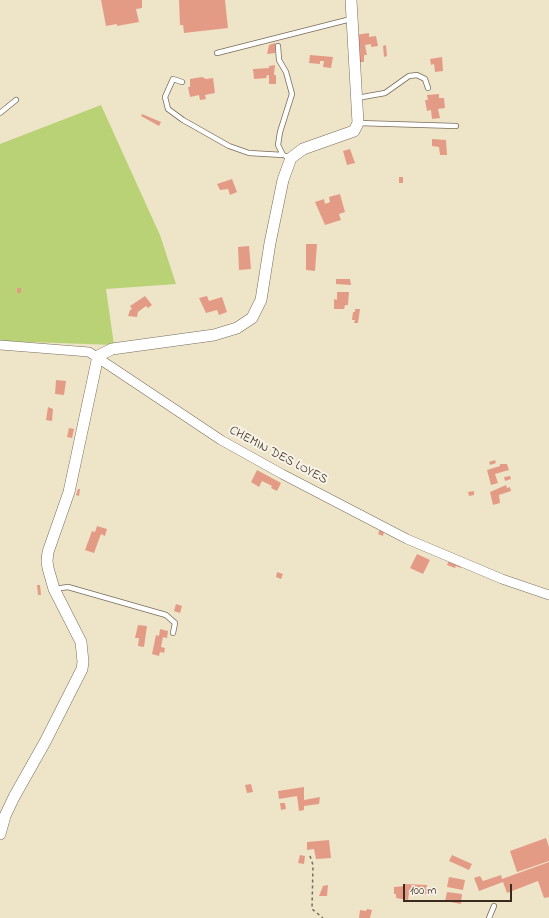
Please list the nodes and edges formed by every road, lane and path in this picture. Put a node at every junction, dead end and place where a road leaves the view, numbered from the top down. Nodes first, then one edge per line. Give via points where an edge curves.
1 (351, 0) edge
2 (352, 19) junction
3 (278, 46) dead end
4 (217, 53) dead end
5 (182, 82) dead end
6 (428, 88) dead end
7 (357, 98) junction
8 (16, 100) dead end
9 (0, 113) edge
10 (358, 123) junction
11 (456, 126) dead end
12 (287, 157) junction
13 (0, 345) edge
14 (98, 356) junction
15 (54, 589) junction
16 (549, 595) edge
17 (173, 633) dead end
18 (0, 834) edge
19 (310, 856) dead end
20 (494, 906) dead end
21 (323, 918) edge
22 (489, 918) edge

1 - 2 street
2 - 4 lane
2 - 7 street
3 - 12 lane via 279,60 286,72 292,94 278,145
5 - 12 lane via 173,79 165,97 168,109 182,120 229,146 249,153
6 - 7 lane via 425,79 417,75 405,79 385,94
7 - 10 street
8 - 9 lane
10 - 11 lane
10 - 12 street via 354,131 302,149
12 - 14 street via 261,300 252,318 237,328 214,335 112,349
13 - 14 street, CHEMIN DES LOYES via 89,352
14 - 15 street via 66,505 48,552 48,568
14 - 16 street, CHEMIN DES LOYES via 221,440 282,474 407,539 502,579
15 - 17 lane via 68,587 166,615 174,623
15 - 18 street via 81,642 82,669 14,797
19 - 21 path via 313,865 312,909
20 - 22 lane

